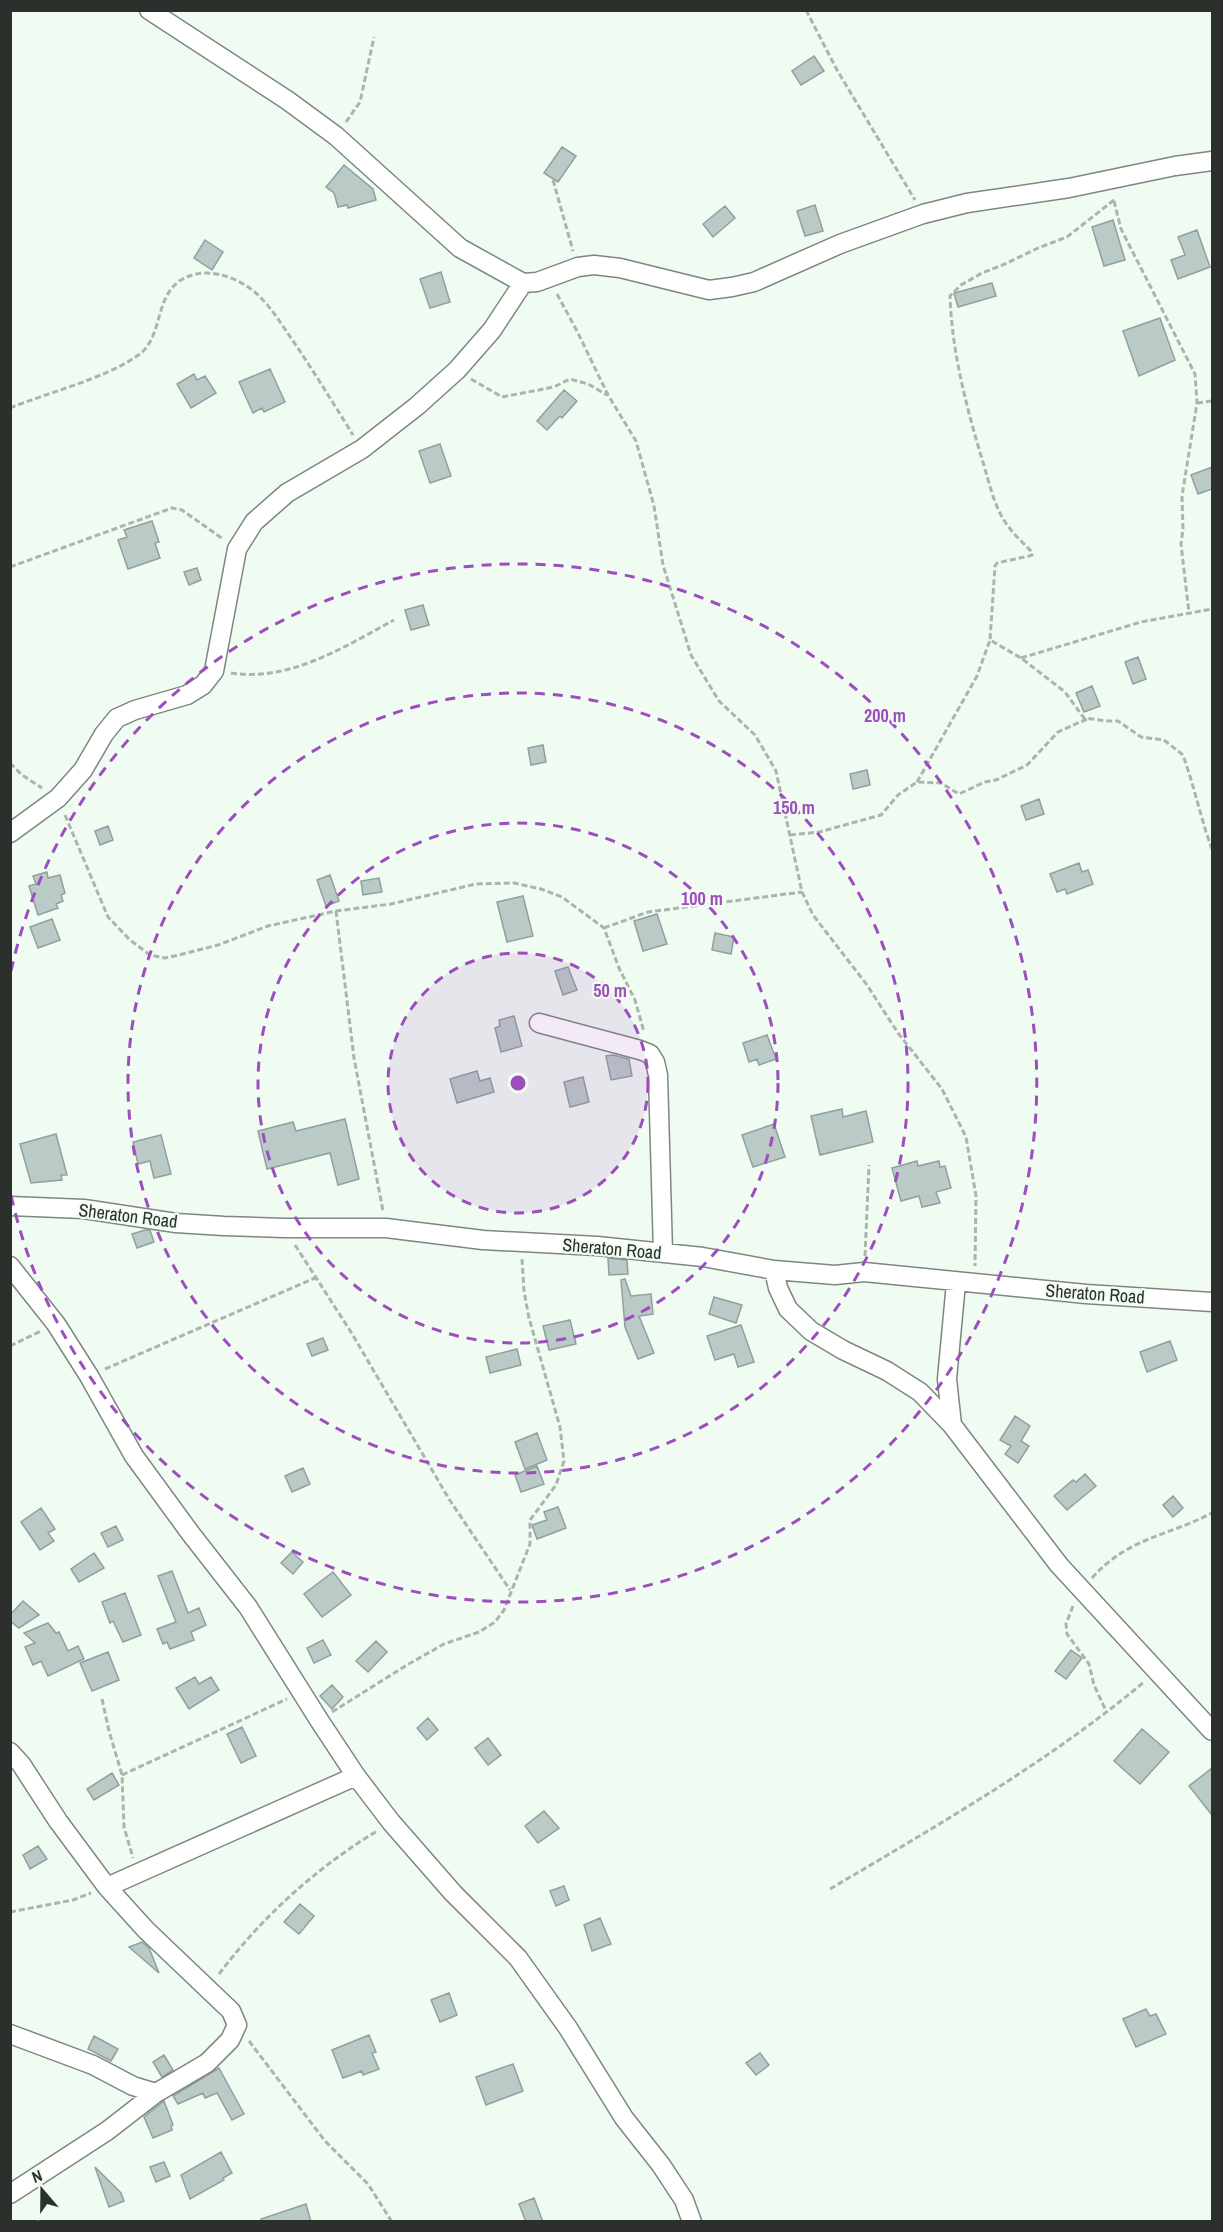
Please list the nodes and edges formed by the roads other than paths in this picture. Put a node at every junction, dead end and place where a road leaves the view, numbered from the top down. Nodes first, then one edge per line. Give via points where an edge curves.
1 (149, 10) edge
2 (1212, 161) edge
3 (523, 283) junction
4 (10, 833) edge
5 (539, 1023) dead end
6 (10, 1206) edge
7 (663, 1253) junction
8 (10, 1266) edge
9 (774, 1270) junction
10 (965, 1283) junction
11 (1212, 1302) edge
12 (952, 1425) junction
13 (1212, 1731) edge
14 (10, 1752) edge
15 (356, 1776) junction
16 (107, 1887) junction
17 (10, 2034) edge
18 (156, 2093) junction
19 (10, 2194) edge
20 (692, 2222) edge

1 - 3 street via 336,136 460,248
2 - 3 street via 923,214 840,244 754,282 732,287 709,290 594,265
3 - 4 street via 492,330 457,370 417,406 362,449 287,493 254,522 237,549 214,671 203,686 188,695 117,718 83,770 58,798
5 - 7 street via 640,1050 650,1054 655,1062
6 - 7 street, Sheraton Road via 84,1209 176,1222 386,1228 441,1236
7 - 9 street, Sheraton Road
8 - 15 street via 56,1324 134,1456 248,1606
9 - 10 street, Sheraton Road via 836,1275 864,1272
9 - 12 street via 788,1309 811,1331 920,1392
10 - 11 street, Sheraton Road
10 - 12 street via 947,1379
12 - 13 street via 1059,1565
14 - 16 street
15 - 16 street
15 - 20 street via 453,1893 518,1958 568,2028 624,2118 661,2165 684,2200
16 - 18 street via 231,2011 237,2025 230,2040 207,2063
17 - 18 street
18 - 19 street via 107,2131

